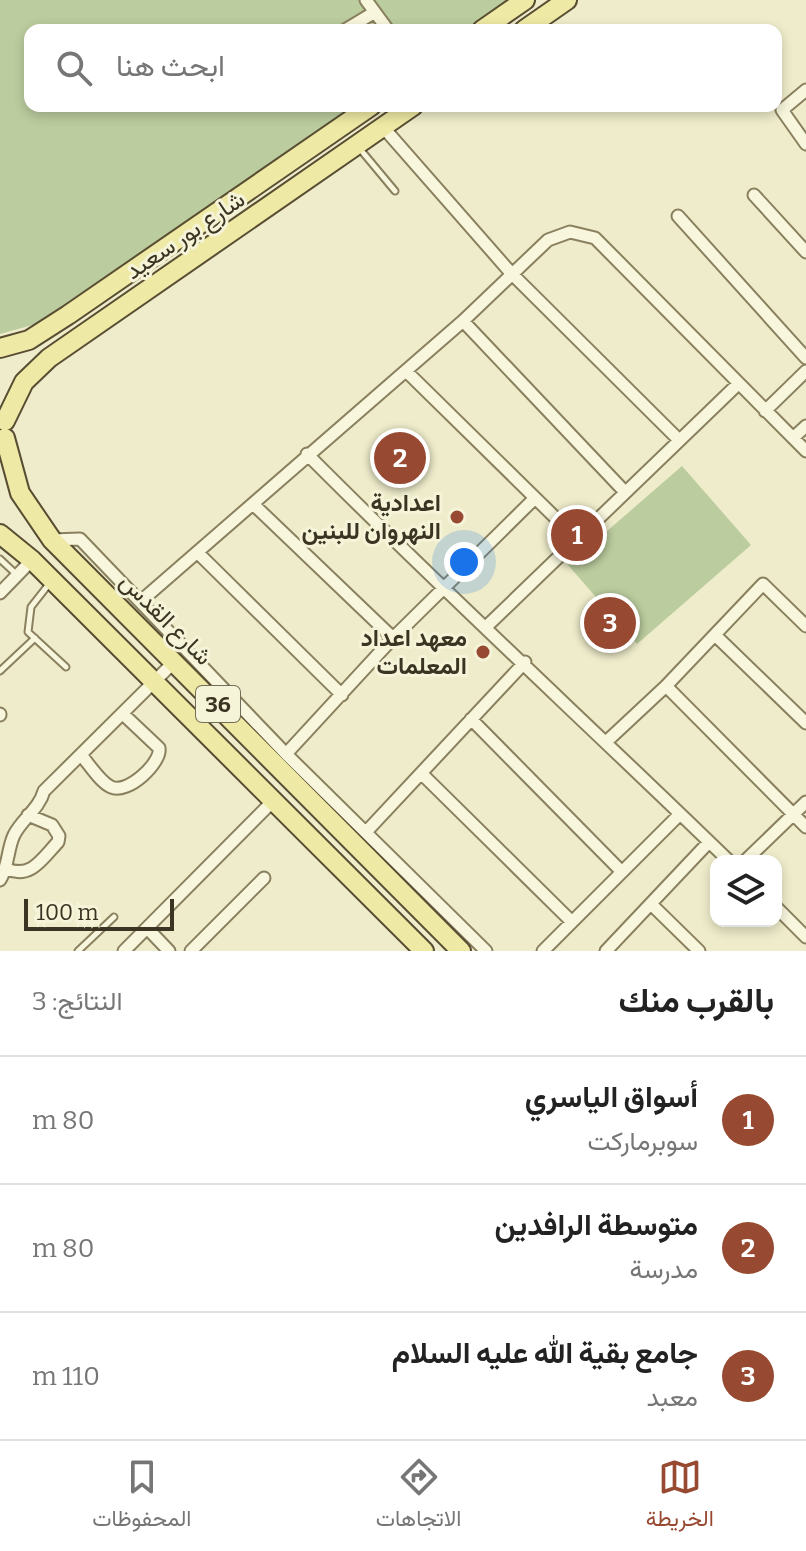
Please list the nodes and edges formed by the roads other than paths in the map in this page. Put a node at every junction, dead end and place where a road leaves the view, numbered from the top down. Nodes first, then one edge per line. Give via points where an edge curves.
1 (366, 0) edge
2 (525, 0) edge
3 (567, 0) edge
4 (375, 12) junction
5 (355, 24) edge
6 (384, 24) edge
7 (491, 24) edge
8 (533, 24) edge
9 (806, 90) edge
10 (362, 112) edge
11 (404, 112) edge
12 (383, 127) junction
13 (806, 144) edge
14 (315, 145) junction
15 (357, 145) junction
16 (329, 165) junction
17 (395, 191) dead end
18 (754, 195) dead end
19 (678, 216) dead end
20 (806, 252) edge
21 (511, 273) junction
22 (463, 321) junction
23 (0, 348) edge
24 (806, 358) edge
25 (406, 371) junction
26 (806, 371) edge
27 (738, 384) junction
28 (0, 402) edge
29 (765, 411) junction
30 (806, 426) edge
31 (5, 430) junction
32 (793, 438) junction
33 (679, 440) junction
34 (806, 451) edge
35 (307, 454) junction
36 (0, 461) edge
37 (624, 491) junction
38 (534, 499) junction
39 (253, 504) junction
40 (0, 534) edge
41 (576, 538) junction
42 (52, 540) junction
43 (197, 552) junction
44 (0, 559) edge
45 (32, 560) junction
46 (17, 575) junction
47 (52, 580) junction
48 (442, 590) junction
49 (0, 593) edge
50 (141, 601) junction
51 (487, 626) junction
52 (806, 626) edge
53 (715, 635) junction
54 (35, 638) junction
55 (393, 638) junction
56 (175, 661) junction
57 (525, 662) junction
58 (66, 667) dead end
59 (0, 671) edge
60 (155, 682) junction
61 (666, 686) junction
62 (342, 695) junction
63 (123, 714) junction
64 (471, 719) junction
65 (806, 723) edge
66 (606, 742) junction
67 (286, 754) junction
68 (81, 755) junction
69 (421, 773) junction
70 (274, 800) junction
71 (806, 802) edge
72 (680, 814) junction
73 (792, 814) junction
74 (28, 815) junction
75 (806, 827) edge
76 (366, 832) junction
77 (709, 842) junction
78 (723, 855) edge
79 (751, 855) edge
80 (622, 872) junction
81 (3, 874) edge
82 (264, 878) dead end
83 (400, 889) junction
84 (651, 904) junction
85 (380, 906) junction
86 (782, 913) edge
87 (114, 917) dead end
88 (572, 922) junction
89 (147, 928) junction
90 (806, 937) edge
91 (78, 951) edge
92 (124, 951) edge
93 (169, 951) edge
94 (191, 951) edge
95 (424, 951) edge
96 (461, 951) edge
97 (486, 951) edge
98 (543, 951) edge
99 (606, 951) edge
100 (699, 951) edge

1 - 4 street
2 - 7 main road
3 - 8 main road
4 - 5 street
4 - 6 street
9 - 13 street via 782,110
10 - 14 main road, شارع بور سعيد
11 - 12 main road, شارع بور سعيد
12 - 15 main road, شارع بور سعيد
12 - 21 street
14 - 16 main road
14 - 23 main road, شارع بور سعيد via 68,315 29,340
15 - 16 main road, شارع بور سعيد
15 - 17 lane
16 - 31 main road, شارع بور سعيد via 49,358 24,382
18 - 20 street
19 - 24 street
21 - 22 street
21 - 27 street via 548,240 570,232 595,238
21 - 33 street
22 - 25 street
22 - 37 street
25 - 35 street
25 - 38 street
26 - 29 street
27 - 29 street
27 - 33 street
28 - 31 main road, شارع القدس
29 - 32 street
30 - 32 street
31 - 36 main road
31 - 42 main road, شارع القدس / 36 via 20,493
32 - 34 street
33 - 37 street
35 - 39 street
35 - 48 street
37 - 41 street
38 - 41 street
38 - 48 street
39 - 43 street
39 - 55 street
40 - 45 main road, 36
41 - 51 street
42 - 50 street via 80,539
42 - 56 main road, شارع القدس / 36
43 - 50 street
43 - 62 street
44 - 46 lane
45 - 46 street
45 - 47 main road, 36
46 - 49 street
47 - 54 lane via 27,620
47 - 60 main road, 36
48 - 51 street
48 - 55 street
50 - 67 street
51 - 57 street
52 - 53 street via 763,584
53 - 61 street
53 - 65 street
54 - 58 lane
54 - 59 lane
55 - 62 street
56 - 60 street
56 - 83 main road, شارع القدس / 36
57 - 64 street
57 - 66 street
60 - 63 street
60 - 70 main road, 36
61 - 66 street
61 - 73 street
62 - 67 street
63 - 68 street
63 - 68 street via 159,748 155,763 119,788 111,787
64 - 69 street
64 - 80 street
66 - 72 street
67 - 76 street
68 - 74 street
69 - 76 street
69 - 88 street
70 - 85 main road, 36
70 - 89 street
71 - 73 street
72 - 77 street
72 - 80 street
73 - 75 street
73 - 79 street
74 - 81 street via 14,835
74 - 81 street via 52,825 58,842 29,872
76 - 97 street
77 - 78 street
77 - 84 street
80 - 88 street
82 - 94 street
83 - 85 main road
83 - 96 main road, شارع القدس / 36
84 - 99 street
84 - 100 street
85 - 95 main road, 36
86 - 90 street
87 - 91 lane
88 - 98 street
89 - 92 street
89 - 93 street

